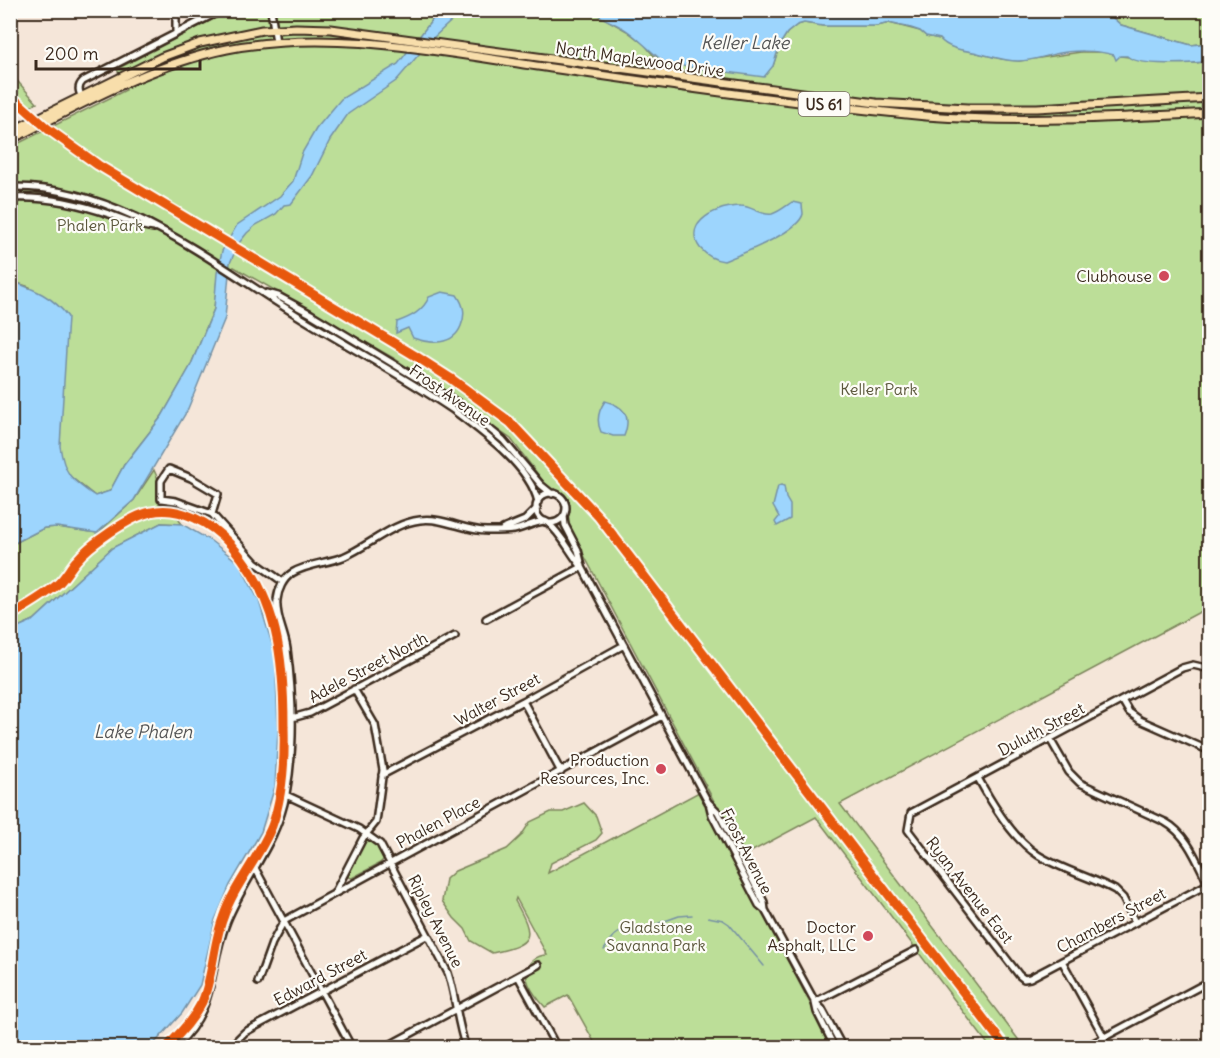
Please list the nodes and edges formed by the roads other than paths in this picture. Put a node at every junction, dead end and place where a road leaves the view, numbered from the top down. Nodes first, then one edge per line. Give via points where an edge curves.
1 (177, 10) edge
2 (222, 10) edge
3 (271, 10) edge
4 (274, 29) junction
5 (176, 34) junction
6 (276, 42) junction
7 (1209, 98) edge
8 (84, 101) junction
9 (1209, 113) edge
10 (14, 131) edge
11 (10, 140) edge
12 (10, 187) edge
13 (10, 198) edge
14 (156, 228) junction
15 (265, 293) junction
16 (552, 494) junction
17 (537, 505) junction
18 (212, 513) junction
19 (565, 514) junction
20 (546, 522) junction
21 (498, 531) junction
22 (582, 567) junction
23 (283, 582) junction
24 (486, 619) dead end
25 (455, 636) dead end
26 (624, 645) junction
27 (1209, 669) edge
28 (354, 689) junction
29 (1122, 700) junction
30 (524, 701) junction
31 (662, 716) junction
32 (292, 718) junction
33 (1050, 739) junction
34 (1209, 751) edge
35 (561, 772) junction
36 (382, 775) junction
37 (978, 777) junction
38 (286, 795) junction
39 (911, 813) joint
40 (367, 834) junction
41 (391, 863) junction
42 (255, 868) junction
43 (1209, 883) edge
44 (334, 893) junction
45 (284, 921) junction
46 (1136, 922) junction
47 (428, 935) junction
48 (916, 950) dead end
49 (1062, 961) junction
50 (538, 965) dead end
51 (518, 976) junction
52 (1024, 979) joint
53 (1209, 981) edge
54 (258, 982) dead end
55 (322, 991) junction
56 (814, 1002) junction
57 (457, 1009) junction
58 (1104, 1037) junction
59 (174, 1047) edge
60 (229, 1047) edge
61 (352, 1047) edge
62 (384, 1047) edge
63 (466, 1047) edge
64 (557, 1047) edge
65 (835, 1047) edge
66 (843, 1047) edge
67 (1084, 1047) edge

1 - 5 street
2 - 5 street
3 - 4 street
4 - 6 street
4 - 7 main road, North Maplewood Drive / US 61 via 331,29 912,106 1036,108
4 - 8 main road, North Maplewood Drive / US 61 via 222,37 178,51
5 - 8 street via 83,81 79,91
6 - 8 main road, North Maplewood Drive / US 61 via 226,49 180,62
6 - 9 main road, North Maplewood Drive / US 61 via 321,40 391,45 926,117 1056,121
8 - 10 main road, US 61
10 - 11 main road, US 61
12 - 14 street, Frost Avenue via 79,196 117,208
13 - 14 street, Frost Avenue via 54,199
14 - 15 street, Frost Avenue
15 - 16 street, Frost Avenue via 311,314 458,403 503,440
15 - 17 street, Frost Avenue via 471,423 515,465 534,490
16 - 17 street via 544,496
16 - 19 street via 565,502
17 - 20 street via 539,516
17 - 21 street via 525,520
18 - 18 street via 218,494 169,469 161,481 161,499
18 - 23 street via 255,562
19 - 20 street via 558,522
19 - 22 street, Frost Avenue via 565,525
20 - 21 street
20 - 22 street, Frost Avenue via 558,532
21 - 23 street via 476,530 439,520 413,521 341,558 296,571
22 - 24 street
22 - 26 street, Frost Avenue
23 - 32 street via 277,606 286,645
25 - 28 street, Adele Street North
26 - 30 street, Walter Street
26 - 31 street, Frost Avenue
27 - 29 street, Duluth Street via 1194,665 1182,668
28 - 32 street, Adele Street North via 302,717
28 - 36 street via 375,725
29 - 33 street, Duluth Street
29 - 34 street via 1140,720
30 - 35 street
30 - 36 street, Walter Street
31 - 35 street, Phalen Place
31 - 56 street, Frost Avenue via 722,821
32 - 38 street
33 - 37 street, Duluth Street
33 - 43 street via 1080,783 1178,830
35 - 41 street, Phalen Place
36 - 40 street via 376,822
37 - 39 street, Duluth Street
37 - 46 street via 994,805 1031,849 1115,890
38 - 40 street, Ripley Avenue
38 - 42 street via 271,841
39 - 52 street, Ryan Avenue East via 908,830
40 - 41 street, Ripley Avenue via 380,844
40 - 44 street
41 - 44 street, Phalen Place
41 - 47 street, Ripley Avenue
42 - 45 street
42 - 59 street via 225,925 204,1009
43 - 46 street, Chambers Street
44 - 45 street, Phalen Place
45 - 54 street
45 - 55 street
46 - 49 street, Chambers Street
47 - 55 street, Edward Street
47 - 57 street, Ripley Avenue via 448,973
48 - 56 street
49 - 52 street, Chambers Street
49 - 58 street
50 - 51 street
51 - 57 street
51 - 64 street
53 - 58 street
55 - 60 street, Edward Street via 245,1032
55 - 61 street
56 - 65 street, Frost Avenue
56 - 66 street, Frost Avenue
57 - 62 street
57 - 63 street, Ripley Avenue
58 - 67 street

